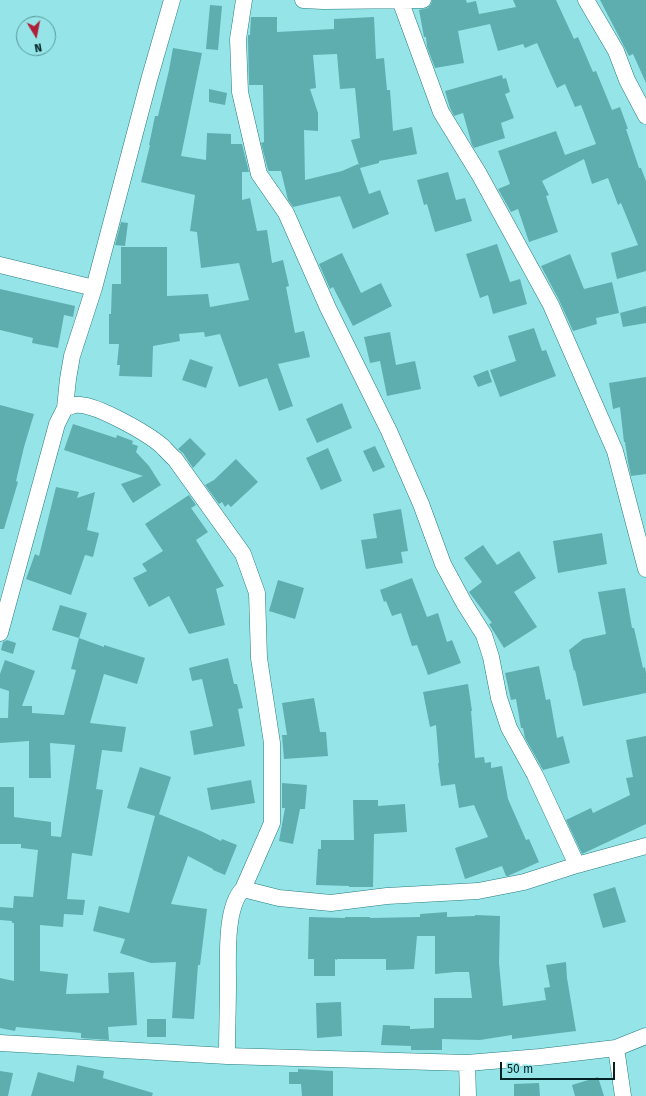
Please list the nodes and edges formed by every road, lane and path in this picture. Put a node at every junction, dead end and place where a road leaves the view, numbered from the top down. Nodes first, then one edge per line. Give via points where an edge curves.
1 (172, 0) edge
2 (244, 0) edge
3 (303, 0) edge
4 (400, 0) edge
5 (423, 0) edge
6 (586, 0) edge
7 (646, 116) edge
8 (0, 265) edge
9 (94, 288) junction
10 (72, 406) junction
11 (646, 569) edge
12 (0, 633) edge
13 (646, 846) edge
14 (577, 866) junction
15 (243, 889) junction
16 (646, 1036) edge
17 (0, 1043) edge
18 (616, 1048) junction
19 (227, 1056) junction
20 (467, 1063) junction
21 (468, 1096) edge
22 (623, 1096) edge

1 - 9 street
2 - 14 street via 238,39 240,92 259,174 286,213 328,308 389,431 421,504 443,564 484,634 509,728 535,775
3 - 4 street
4 - 5 street
4 - 11 street via 441,112 479,174 551,305 615,451
6 - 7 street via 616,51 627,80
8 - 9 street
9 - 10 street via 72,356 68,379
10 - 12 street via 58,424
10 - 15 street via 93,407 114,417 146,434 175,459 243,554 257,593 259,658 272,743 272,823
13 - 14 street
14 - 15 street via 524,882 478,891 388,896 330,903 279,898
15 - 19 street via 238,894 231,916 228,944
16 - 18 street
17 - 19 street
18 - 20 street
18 - 22 street
19 - 20 street
20 - 21 street

